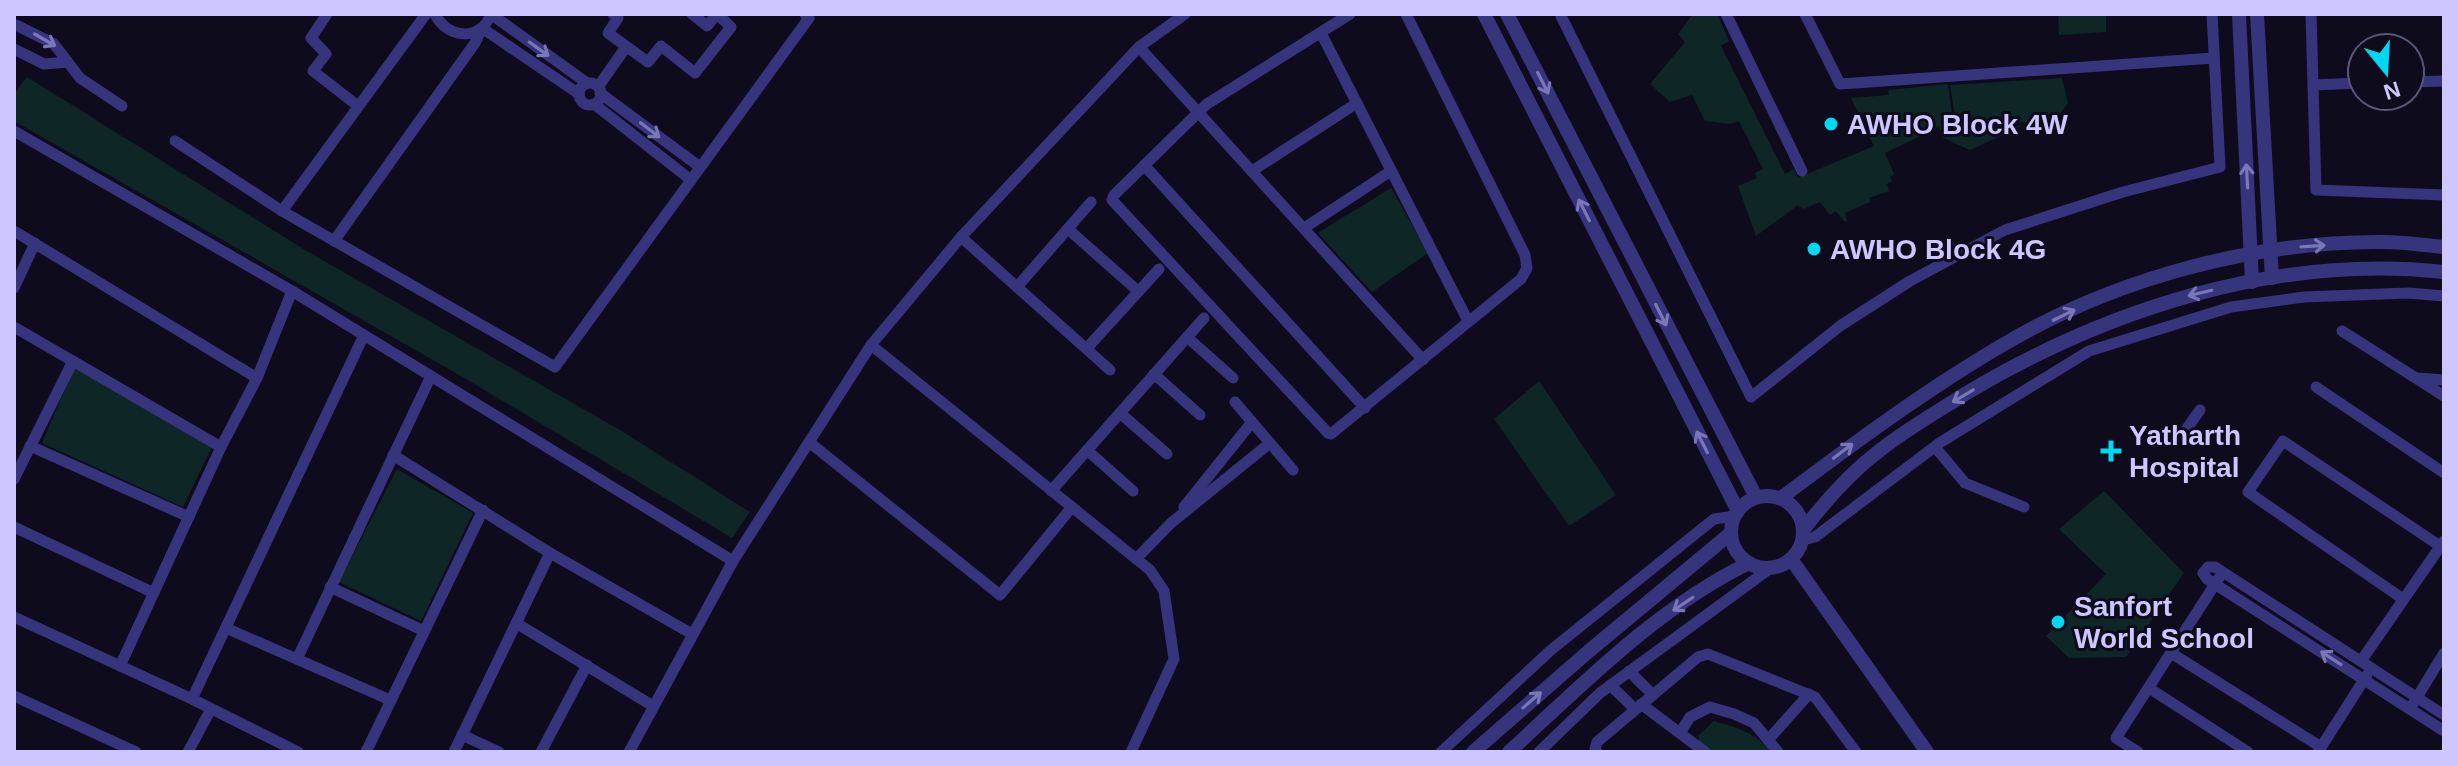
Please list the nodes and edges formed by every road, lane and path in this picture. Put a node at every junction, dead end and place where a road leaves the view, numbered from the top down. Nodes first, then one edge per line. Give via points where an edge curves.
1 (327, 14) edge
2 (426, 14) edge
3 (435, 14) edge
4 (491, 14) edge
5 (613, 14) edge
6 (692, 14) edge
7 (805, 14) edge
8 (1185, 14) edge
9 (1350, 14) edge
10 (1406, 14) edge
11 (1484, 14) edge
12 (1507, 14) edge
13 (1562, 14) edge
14 (1726, 14) edge
15 (1805, 14) edge
16 (2212, 14) edge
17 (2239, 14) edge
18 (2257, 14) edge
19 (2311, 14) edge
20 (17, 23) edge
21 (482, 28) junction
22 (1321, 33) junction
23 (626, 47) junction
24 (1139, 47) junction
25 (14, 49) edge
26 (2214, 58) junction
27 (68, 62) junction
28 (2346, 84) edge
29 (2313, 85) junction
30 (595, 92) junction
31 (579, 94) junction
32 (1357, 103) junction
33 (122, 106) dead end
34 (358, 106) junction
35 (1199, 112) junction
36 (14, 131) edge
37 (175, 141) dead end
38 (1144, 165) junction
39 (700, 167) junction
40 (1252, 171) junction
41 (1391, 171) junction
42 (1802, 171) dead end
43 (691, 180) junction
44 (2444, 195) edge
45 (1091, 202) dead end
46 (282, 211) junction
47 (1304, 228) junction
48 (1069, 230) junction
49 (14, 231) edge
50 (961, 237) junction
51 (334, 241) junction
52 (35, 243) junction
53 (2444, 247) edge
54 (2270, 251) junction
55 (2250, 253) junction
56 (1159, 269) dead end
57 (2444, 272) edge
58 (2272, 278) junction
59 (2252, 282) junction
60 (1017, 287) junction
61 (14, 288) edge
62 (292, 291) junction
63 (1138, 291) junction
64 (2444, 296) edge
65 (1204, 318) dead end
66 (1468, 321) junction
67 (14, 327) edge
68 (2342, 331) dead end
69 (364, 335) junction
70 (1187, 337) junction
71 (871, 345) junction
72 (1087, 348) junction
73 (1423, 360) junction
74 (73, 361) junction
75 (1110, 370) dead end
76 (1154, 374) junction
77 (431, 376) junction
78 (257, 378) junction
79 (1233, 378) dead end
80 (2417, 378) junction
81 (2444, 380) edge
82 (2316, 387) dead end
83 (2444, 396) edge
84 (1235, 402) dead end
85 (1365, 408) junction
86 (2200, 410) dead end
87 (1120, 413) junction
88 (1200, 415) dead end
89 (1252, 422) junction
90 (2185, 431) dead end
91 (809, 442) junction
92 (1270, 443) junction
93 (30, 446) junction
94 (221, 447) junction
95 (1935, 447) junction
96 (1087, 450) junction
97 (1167, 454) dead end
98 (393, 455) junction
99 (1293, 470) dead end
100 (2444, 473) edge
101 (14, 479) edge
102 (1051, 491) junction
103 (1133, 491) dead end
104 (1756, 497) junction
105 (1781, 498) junction
106 (1072, 507) junction
107 (2024, 507) dead end
108 (483, 510) junction
109 (1736, 513) junction
110 (189, 517) junction
111 (1171, 523) junction
112 (14, 527) edge
113 (1731, 533) junction
114 (1803, 535) junction
115 (2442, 543) edge
116 (550, 553) junction
117 (1136, 559) junction
118 (1791, 559) junction
119 (733, 561) junction
120 (1749, 563) junction
121 (1772, 567) junction
122 (2215, 584) junction
123 (330, 587) junction
124 (154, 593) junction
125 (2403, 599) junction
126 (14, 617) edge
127 (516, 623) junction
128 (226, 628) junction
129 (424, 631) junction
130 (692, 634) junction
131 (2171, 653) junction
132 (2444, 653) edge
133 (297, 659) junction
134 (2361, 661) junction
135 (587, 665) junction
136 (120, 666) junction
137 (2372, 668) junction
138 (1629, 671) junction
139 (2364, 679) junction
140 (1610, 685) junction
141 (2149, 688) junction
142 (1809, 694) junction
143 (1653, 695) junction
144 (14, 696) edge
145 (2416, 697) junction
146 (192, 699) junction
147 (390, 700) junction
148 (653, 706) junction
149 (1638, 707) junction
150 (211, 709) junction
151 (2409, 709) junction
152 (2444, 715) edge
153 (2444, 731) edge
154 (1680, 733) junction
155 (462, 735) junction
156 (1768, 740) junction
157 (128, 750) edge
158 (2319, 750) edge
159 (188, 752) edge
160 (298, 752) edge
161 (366, 752) edge
162 (454, 752) edge
163 (499, 752) edge
164 (541, 752) edge
165 (629, 752) edge
166 (1131, 752) edge
167 (1441, 752) edge
168 (1473, 752) edge
169 (1509, 752) edge
170 (1539, 752) edge
171 (1597, 752) edge
172 (1705, 752) edge
173 (1778, 752) edge
174 (1856, 752) edge
175 (1927, 752) edge
176 (2138, 752) edge
177 (2248, 752) edge

1 - 34 street via 311,38 326,54 313,71
2 - 34 street
3 - 21 street via 455,33
4 - 21 street
4 -> 30 street
5 - 23 street via 618,18 608,33
6 - 23 street via 707,26 717,14 731,27 695,73 661,46 648,62
7 - 39 street via 809,18
8 - 24 street
9 - 22 street
10 - 66 street via 1525,255 1527,268 1521,279
109 -> 11 street
12 -> 104 street
13 - 26 street via 1751,397 1840,326 2005,230 2220,167
14 - 42 street
15 - 26 street via 1840,84
16 - 26 street
55 -> 17 street
18 - 54 street
19 - 29 street
20 -> 27 street via 54,44
21 - 31 street
21 - 51 street
22 - 32 street
22 - 35 street
23 - 30 street
24 - 35 street
24 - 50 street
25 - 27 street via 44,64
27 - 33 street via 80,78
28 - 29 street
29 - 44 street via 2316,190
30 - 31 street via 581,87
30 - 31 street via 584,103
30 -> 39 street
30 - 43 street
32 - 40 street
32 - 41 street
34 - 46 street
35 - 38 street
35 - 40 street
36 - 62 street
37 - 46 street
38 - 85 street
38 - 85 street via 1114,195 1114,204 1328,433
39 - 43 street
40 - 47 street
41 - 47 street
41 - 66 street
43 - 51 street via 555,367
45 - 48 street
46 - 51 street
47 - 73 street
48 - 60 street
48 - 63 street
49 - 52 street
50 - 60 street
50 - 71 street
52 - 61 street
52 - 78 street
54 -> 53 street via 2384,242
54 - 55 street
54 - 58 street
55 - 59 street
105 -> 55 street via 1869,432 2008,341 2094,300
56 - 63 street
57 - 58 street via 2378,268
58 - 59 street
59 -> 114 street via 2109,321 2016,364 1880,450 1835,491
60 - 72 street
62 - 69 street
62 - 78 street
63 - 72 street
64 - 95 street via 2304,297 2231,307 2089,351
65 - 70 street
66 - 73 street
67 - 74 street
68 - 80 street
69 - 77 street
69 - 128 street
70 - 76 street
70 - 79 street
71 - 91 street
71 - 102 street
72 - 75 street
73 - 85 street
74 - 93 street
74 - 94 street
76 - 87 street
76 - 88 street
77 - 98 street
77 - 119 street
78 - 94 street
80 - 81 street
80 - 83 street
82 - 100 street
84 - 89 street
86 - 90 street
87 - 96 street
87 - 97 street
89 - 92 street
89 - 111 street
91 - 106 street via 1000,595
91 - 119 street
92 - 99 street
92 - 111 street
93 - 101 street
93 - 110 street
94 - 110 street
95 - 107 street via 1965,483
95 - 114 street via 1815,537
96 - 102 street
96 - 103 street
98 - 108 street
98 - 123 street
102 - 106 street
104 - 105 street
104 - 109 street
105 - 114 street via 1800,516
106 - 117 street
108 - 116 street
108 - 129 street
109 - 113 street
109 - 167 street via 1714,519 1574,631
110 - 124 street
111 - 117 street
112 - 124 street
113 - 120 street via 1740,556
168 -> 113 street
114 - 118 street
115 - 125 street
115 - 125 street via 2283,441 2248,492
116 - 127 street
116 - 130 street
117 - 166 street via 1164,591 1174,659
118 - 121 street
118 - 175 street
119 - 130 street
120 - 121 street
120 -> 169 street via 1720,578 1601,666
121 - 138 street
122 - 131 street
122 - 134 street via 2203,573 2211,566
139 -> 122 street
123 - 129 street
123 - 133 street
124 - 136 street
125 - 134 street
126 - 136 street
127 - 135 street
127 - 155 street
128 - 133 street
128 - 146 street
129 - 147 street
130 - 148 street
131 - 141 street
131 - 158 street
132 - 145 street
133 - 147 street
134 - 137 street
135 - 148 street
135 - 164 street
136 - 146 street
137 - 139 street
137 - 145 street
138 - 140 street
138 - 143 street
139 - 151 street
139 - 158 street
140 - 149 street
140 - 170 street
141 - 176 street via 2116,738
141 - 177 street
142 - 143 street via 1708,654
142 - 156 street
142 - 174 street
143 - 149 street
144 - 157 street
145 - 151 street
145 - 152 street
146 - 150 street
147 - 161 street
148 - 165 street
149 - 154 street
149 - 171 street via 1597,742
150 - 159 street
150 - 160 street
151 - 153 street
154 - 156 street via 1690,717 1710,707 1754,723
154 - 172 street
155 - 162 street
155 - 163 street
156 - 173 street

